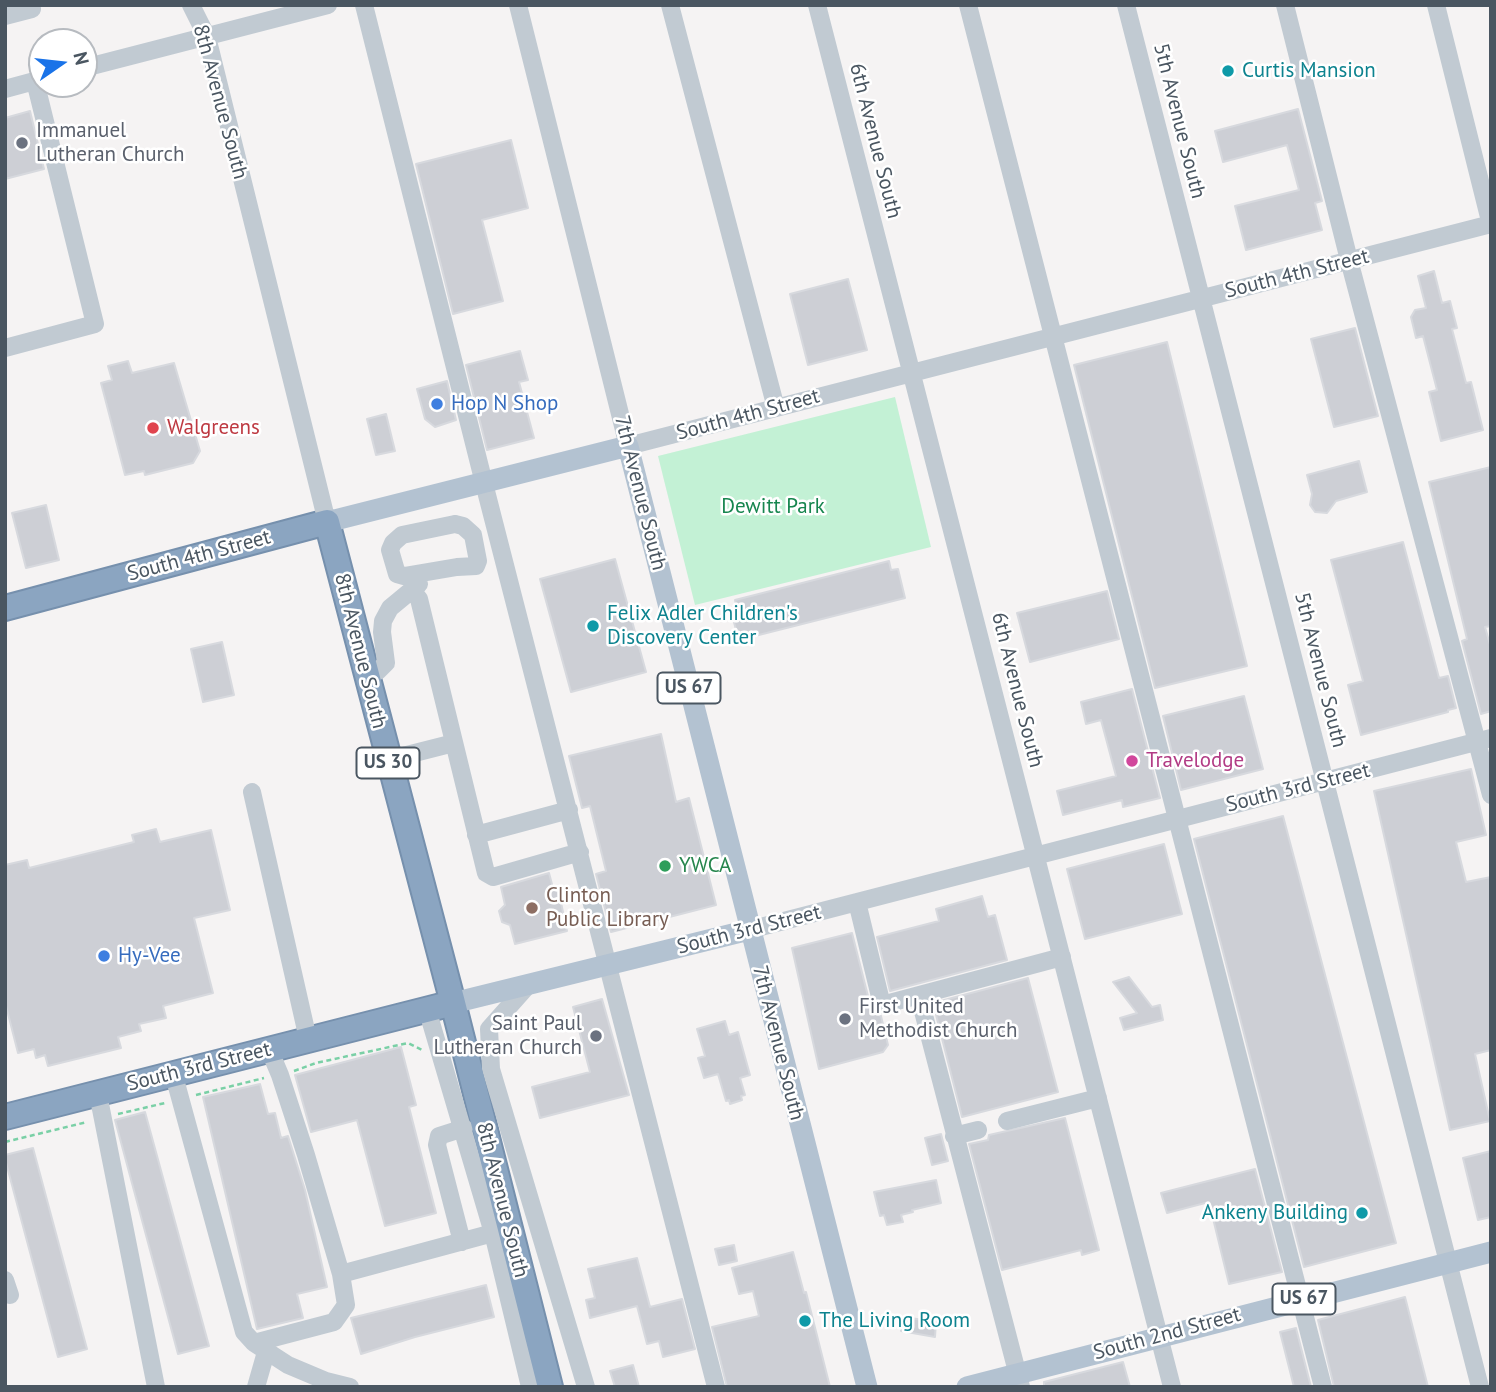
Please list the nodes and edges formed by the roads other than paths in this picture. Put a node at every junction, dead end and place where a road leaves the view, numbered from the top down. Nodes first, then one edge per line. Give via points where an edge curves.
1 (31, 5) edge
2 (191, 5) edge
3 (206, 5) edge
4 (328, 5) edge
5 (364, 5) edge
6 (518, 5) edge
7 (670, 5) edge
8 (817, 5) edge
9 (968, 5) edge
10 (1126, 5) edge
11 (1285, 5) edge
12 (1436, 5) edge
13 (5, 16) edge
14 (206, 37) junction
15 (98, 64) edge
16 (28, 83) edge
17 (5, 89) edge
18 (43, 98) edge
19 (1491, 224) edge
20 (1349, 260) junction
21 (1201, 298) junction
22 (1052, 336) junction
23 (5, 348) edge
24 (911, 372) junction
25 (776, 408) junction
26 (628, 446) junction
27 (484, 482) junction
28 (327, 522) junction
29 (498, 537) junction
30 (474, 542) junction
31 (457, 567) junction
32 (412, 590) junction
33 (5, 608) edge
34 (365, 673) junction
35 (1484, 740) edge
36 (454, 743) junction
37 (387, 760) junction
38 (1325, 782) junction
39 (251, 792) dead end
40 (1491, 795) edge
41 (569, 810) junction
42 (1177, 818) junction
43 (476, 835) junction
44 (579, 852) junction
45 (1035, 856) junction
46 (857, 902) junction
47 (749, 930) junction
48 (1062, 957) junction
49 (609, 965) junction
50 (529, 984) junction
51 (919, 996) junction
52 (453, 1003) junction
53 (427, 1009) junction
54 (308, 1039) junction
55 (269, 1049) junction
56 (173, 1072) junction
57 (98, 1094) junction
58 (1098, 1098) junction
59 (5, 1116) edge
60 (1007, 1121) dead end
61 (464, 1128) junction
62 (978, 1130) dead end
63 (954, 1136) junction
64 (493, 1233) junction
65 (462, 1242) junction
66 (1491, 1252) edge
67 (1448, 1263) junction
68 (341, 1274) junction
69 (1300, 1300) junction
70 (1159, 1336) junction
71 (260, 1348) junction
72 (1019, 1380) edge
73 (156, 1387) edge
74 (256, 1387) edge
75 (350, 1387) edge
76 (530, 1387) edge
77 (550, 1387) edge
78 (586, 1387) edge
79 (716, 1387) edge
80 (867, 1387) edge
81 (967, 1387) edge
82 (1172, 1387) edge
83 (1323, 1387) edge
84 (1480, 1387) edge

1 - 13 street via 32,9
2 - 14 street, 8th Avenue South
3 - 14 street
4 - 14 street
5 - 27 street
6 - 26 street, 7th Avenue South
7 - 25 street
8 - 24 street, 6th Avenue South
9 - 22 street
10 - 21 street, 5th Avenue South
11 - 20 street
12 - 19 street
14 - 15 street
14 - 28 street, 8th Avenue South
16 - 17 street
18 - 23 street via 95,324
19 - 20 street, South 4th Street
20 - 21 street, South 4th Street
20 - 35 street
21 - 22 street, South 4th Street
21 - 38 street, 5th Avenue South
22 - 24 street, South 4th Street
22 - 42 street
24 - 25 street, South 4th Street
24 - 45 street, 6th Avenue South
25 - 26 street, South 4th Street
26 - 27 main road, South 4th Street
26 - 47 main road, 7th Avenue South / US 67
27 - 28 main road, South 4th Street
27 - 29 street
28 - 33 highway, South 4th Street
28 - 34 highway, 8th Avenue South / US 30
29 - 30 street
29 - 41 street
30 - 31 street via 476,566
30 - 31 street via 473,535 455,524 401,535 390,550 394,569 404,576
31 - 32 street
32 - 34 street via 390,608 383,621 386,663 378,671
32 - 36 street via 419,598
34 - 37 highway, 8th Avenue South / US 30
35 - 38 street, South 3rd Street
35 - 40 street
36 - 37 street
36 - 43 street
37 - 52 highway, 8th Avenue South / US 30
38 - 42 street, South 3rd Street
38 - 67 street, 5th Avenue South
39 - 54 street
41 - 43 street
41 - 44 street
42 - 45 street, South 3rd Street
42 - 69 street
43 - 44 street via 486,873 493,877
44 - 49 street
45 - 46 street, South 3rd Street
45 - 48 street, 6th Avenue South
46 - 47 street, South 3rd Street
46 - 51 street via 883,1005
47 - 49 main road, South 3rd Street
47 - 80 main road, 7th Avenue South / US 67
48 - 51 street
48 - 58 street, 6th Avenue South
49 - 50 main road, South 3rd Street
49 - 79 street
50 - 52 main road, South 3rd Street
50 - 78 street, 8th Avenue South via 489,1029 491,1069
51 - 63 street
52 - 53 highway, South 3rd Street
52 - 77 highway, 8th Avenue South / US 30
53 - 54 highway, South 3rd Street
53 - 61 street, 8th Avenue South
54 - 55 highway, South 3rd Street
55 - 56 highway, South 3rd Street
55 - 68 street
56 - 57 highway, South 3rd Street
56 - 71 street via 244,1332
57 - 59 highway, South 3rd Street
57 - 73 street
58 - 60 street
58 - 70 street, 6th Avenue South
61 - 64 street, 8th Avenue South
61 - 65 street via 439,1136 437,1145
62 - 63 street
63 - 72 street
64 - 65 street
64 - 76 street, 8th Avenue South
65 - 68 street
66 - 67 main road, South 2nd Street / US 67
67 - 69 main road, South 2nd Street / US 67
67 - 84 street, 5th Avenue South
68 - 71 street via 346,1305 334,1322
69 - 70 main road, South 2nd Street / US 67
69 - 83 street
70 - 72 main road, South 2nd Street / US 67
70 - 82 street, 6th Avenue South
71 - 74 street
71 - 75 street via 288,1366
72 - 81 main road, South 2nd Street / US 67

